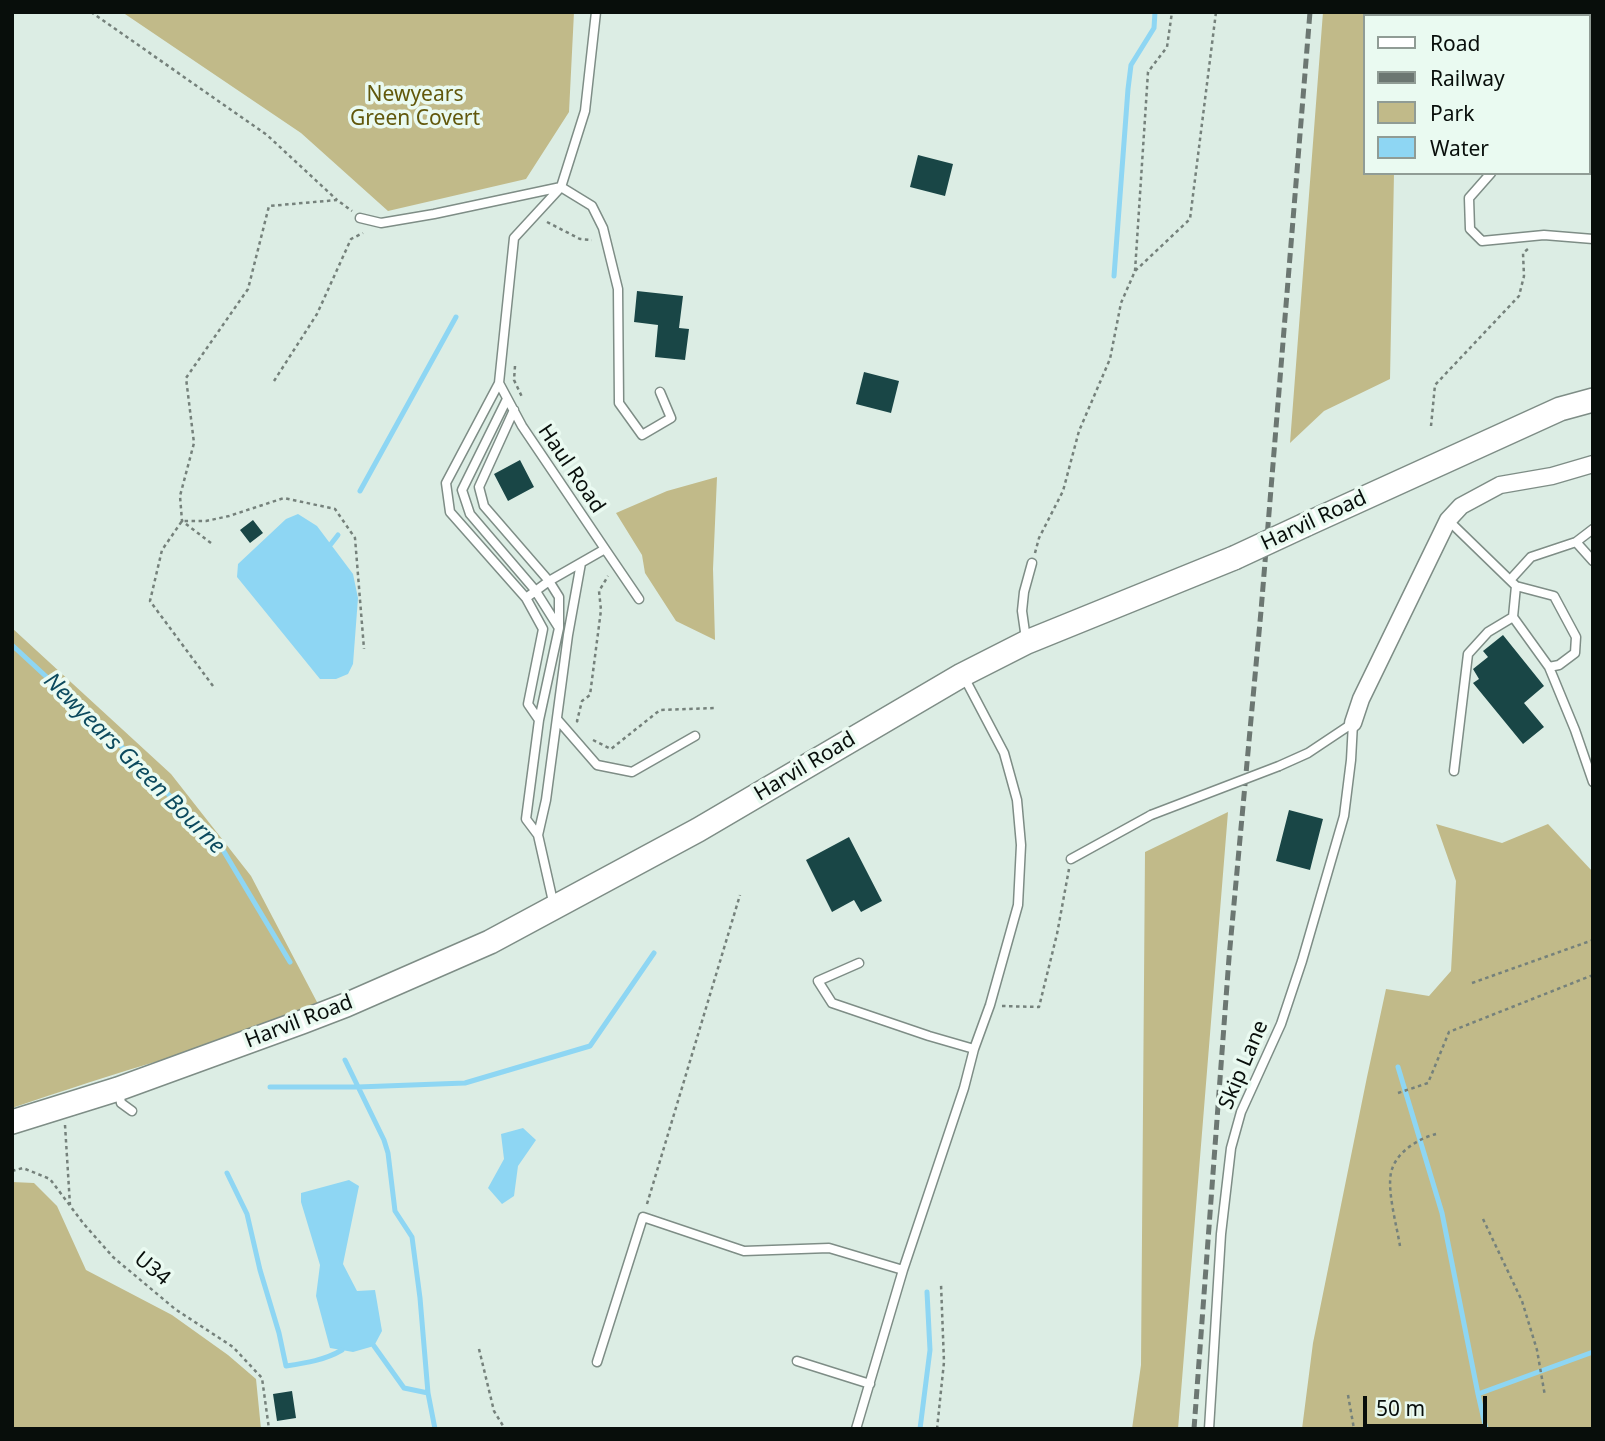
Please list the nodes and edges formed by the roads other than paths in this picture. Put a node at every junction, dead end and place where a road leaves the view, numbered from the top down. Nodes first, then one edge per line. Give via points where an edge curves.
1 (596, 12) edge
2 (1489, 175) edge
3 (561, 187) junction
4 (360, 218) road end
5 (1593, 239) edge
6 (499, 383) junction
7 (660, 392) dead end
8 (508, 399) junction
9 (1593, 400) edge
10 (514, 410) junction
11 (1593, 464) edge
12 (1448, 520) junction
13 (1593, 529) edge
14 (1576, 542) junction
15 (605, 549) junction
16 (1593, 561) edge
17 (581, 563) junction
18 (1032, 563) road end
19 (549, 581) junction
20 (1514, 583) junction
21 (536, 590) junction
22 (526, 598) junction
23 (639, 599) dead end
24 (1513, 617) junction
25 (559, 628) junction
26 (1027, 642) junction
27 (1549, 667) junction
28 (962, 675) junction
29 (557, 719) junction
30 (539, 720) junction
31 (1353, 723) junction
32 (695, 736) dead end
33 (1454, 771) dead end
34 (1593, 782) edge
35 (538, 835) junction
36 (1071, 859) road end
37 (555, 908) junction
38 (859, 963) dead end
39 (974, 1049) junction
40 (118, 1089) junction
41 (132, 1111) dead end
42 (12, 1122) edge
43 (903, 1270) junction
44 (797, 1361) dead end
45 (597, 1362) dead end
46 (870, 1384) junction
47 (856, 1429) edge
48 (1209, 1429) edge

1 - 3 lane via 585,111
2 - 5 lane via 1469,198 1470,229 1482,241 1544,235
3 - 4 lane via 381,223
3 - 6 lane via 514,238
3 - 7 lane via 592,206 603,228 618,289 619,403 642,435 671,418
6 - 8 lane, Haul Road
6 - 22 lane via 446,483 450,512
8 - 10 lane, Haul Road
8 - 21 lane via 462,490 470,514
9 - 26 street, Harvil Road, bridge via 1560,409 1234,558
10 - 15 lane, Haul Road
10 - 19 lane via 479,487 484,506
11 - 12 street via 1500,485 1461,506
12 - 20 lane
12 - 31 street
13 - 14 lane
14 - 16 lane
14 - 20 lane via 1531,557
15 - 17 lane
15 - 23 lane, Haul Road
17 - 19 lane
17 - 29 lane
18 - 26 lane via 1022,611
19 - 21 lane
19 - 25 lane via 559,597
20 - 24 lane
20 - 27 lane via 1554,596 1576,637 1575,653
21 - 22 lane
21 - 25 lane
22 - 30 lane via 543,629 528,704
24 - 27 lane
24 - 33 lane via 1488,632 1468,654
25 - 30 lane
26 - 28 street, Harvil Road
27 - 34 lane
28 - 37 street, Harvil Road via 698,831
28 - 39 lane via 1004,753 1017,800 1021,845 1018,905
29 - 32 lane via 597,765 632,772
29 - 35 lane
30 - 35 lane via 526,819
31 - 36 lane, bridge via 1308,753 1152,815
31 - 48 lane, Skip Lane via 1344,816 1281,1024 1241,1112 1231,1148
35 - 37 lane
37 - 40 street, Harvil Road via 346,1006
38 - 39 lane via 818,981 832,1003
39 - 43 lane
40 - 41 lane via 121,1103
40 - 42 street, Harvil Road
43 - 45 lane via 829,1248 744,1251 643,1217
43 - 46 lane
44 - 46 lane
46 - 47 lane

